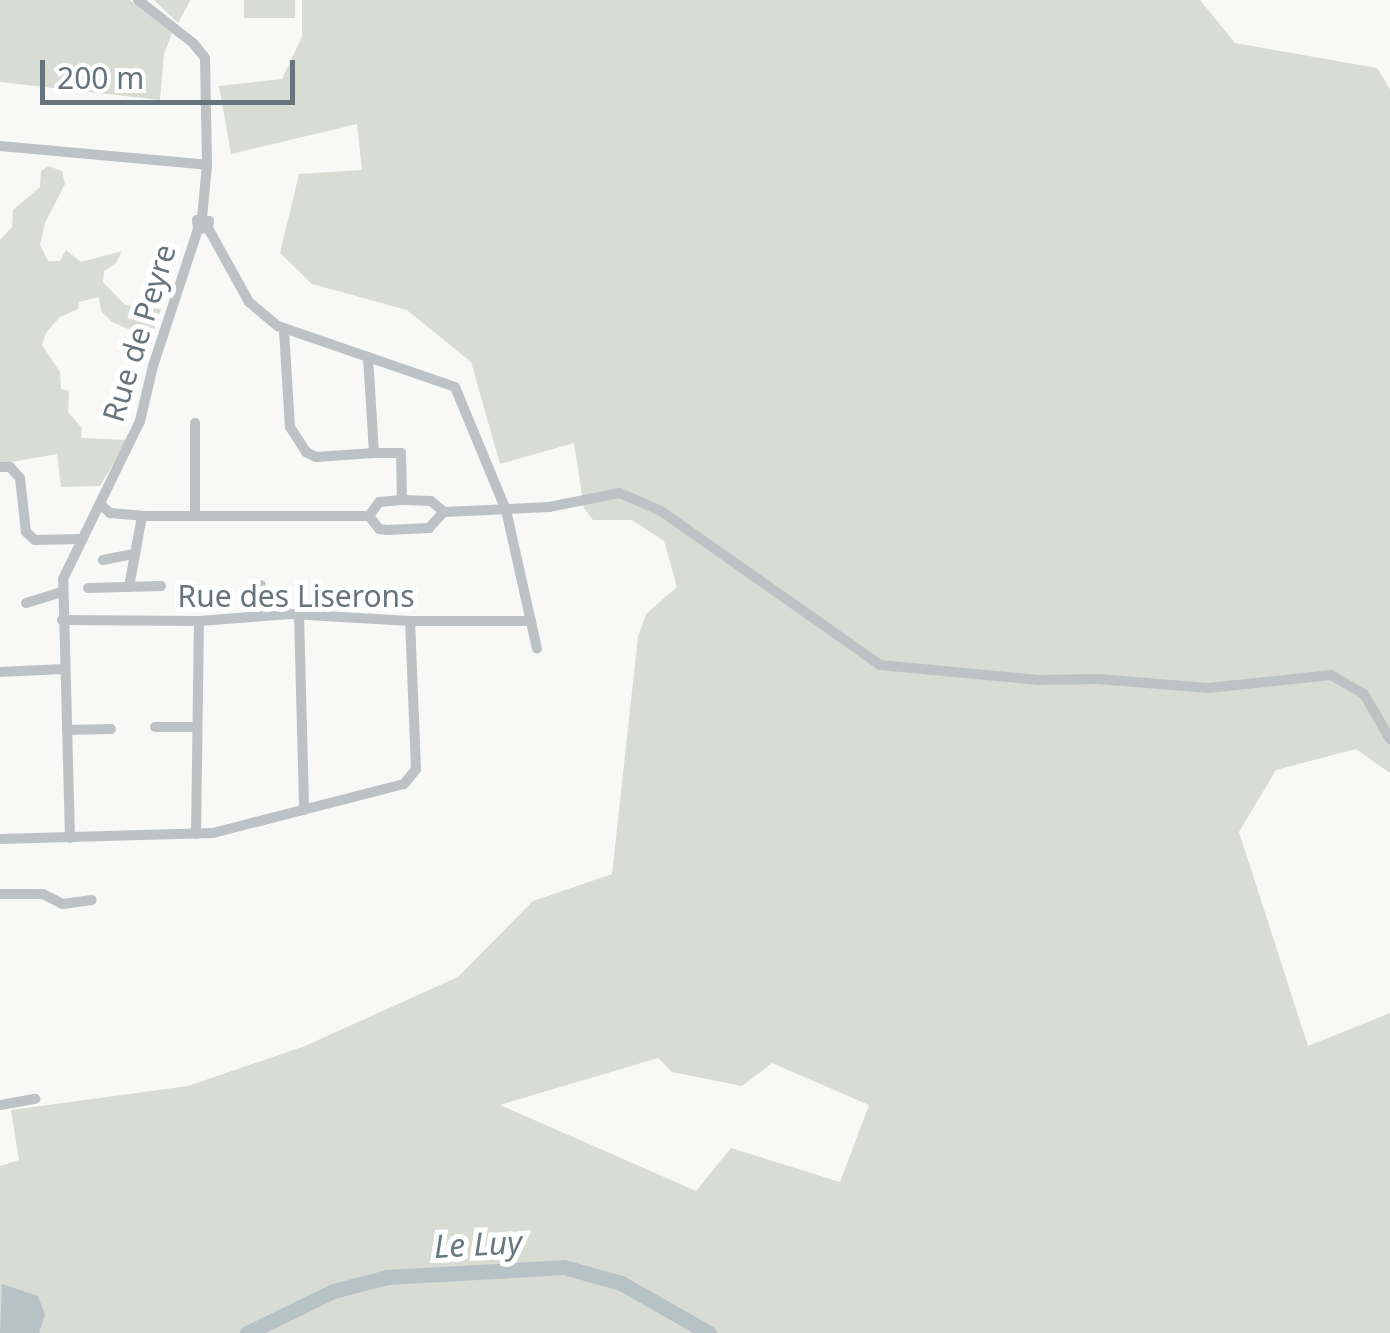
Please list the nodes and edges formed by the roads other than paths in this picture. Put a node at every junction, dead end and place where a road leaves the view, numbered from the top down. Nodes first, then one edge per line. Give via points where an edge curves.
1 (138, 0) edge
2 (0, 146) edge
3 (207, 165) junction
4 (203, 225) junction
5 (284, 330) junction
6 (368, 357) junction
7 (195, 423) dead end
8 (374, 453) junction
9 (0, 468) edge
10 (402, 500) junction
11 (102, 506) junction
12 (506, 510) junction
13 (444, 512) junction
14 (142, 516) junction
15 (195, 516) junction
16 (368, 516) junction
17 (78, 540) junction
18 (135, 554) junction
19 (103, 560) dead end
20 (262, 585) dead end
21 (161, 586) dead end
22 (129, 587) junction
23 (88, 588) dead end
24 (62, 592) junction
25 (26, 604) dead end
26 (300, 614) junction
27 (264, 615) junction
28 (62, 620) junction
29 (199, 620) junction
30 (531, 620) junction
31 (410, 621) junction
32 (537, 649) dead end
33 (64, 669) junction
34 (0, 672) edge
35 (197, 727) junction
36 (156, 728) dead end
37 (110, 729) dead end
38 (66, 730) junction
39 (1390, 739) edge
40 (304, 810) junction
41 (196, 834) junction
42 (70, 838) junction
43 (0, 839) edge
44 (0, 894) edge
45 (92, 900) dead end
46 (34, 1099) dead end
47 (0, 1105) edge

1 - 3 street, Rue de Peyre via 204,58
2 - 3 street
3 - 4 street, Rue de Peyre
4 - 5 street via 249,302
4 - 11 street, Rue de Peyre via 140,421
5 - 6 street
5 - 8 street via 290,427 306,452
6 - 8 street
6 - 12 street via 455,388
7 - 15 street
8 - 10 street via 400,453
9 - 17 street via 10,467 20,478 26,532 35,540
10 - 13 street via 430,501
10 - 16 street via 379,502
11 - 14 street
11 - 17 street, Rue de Peyre
12 - 13 street
12 - 30 street
12 - 39 street via 606,493 634,497 880,665 1235,688 1332,675 1364,694
13 - 16 street via 429,528 379,529
14 - 15 street
14 - 18 street
15 - 16 street
17 - 24 street, Rue de Peyre
18 - 19 street
18 - 22 street
20 - 27 street
21 - 22 street
22 - 23 street
24 - 25 street
24 - 28 street, Rue de Peyre
26 - 27 street, Rue des Liserons
26 - 31 street, Rue des Liserons
26 - 40 street
27 - 29 street, Rue des Liserons
28 - 29 street, Rue des Liserons
28 - 33 street, Rue de Peyre
29 - 35 street
30 - 31 street, Rue des Liserons
30 - 32 street
31 - 40 street via 414,774 404,784
33 - 34 street
33 - 38 street, Rue de Peyre
35 - 36 street
35 - 41 street
37 - 38 street
38 - 42 street, Rue de Peyre
40 - 41 street
41 - 42 street
42 - 43 street
44 - 45 street via 44,894 63,904
46 - 47 street

